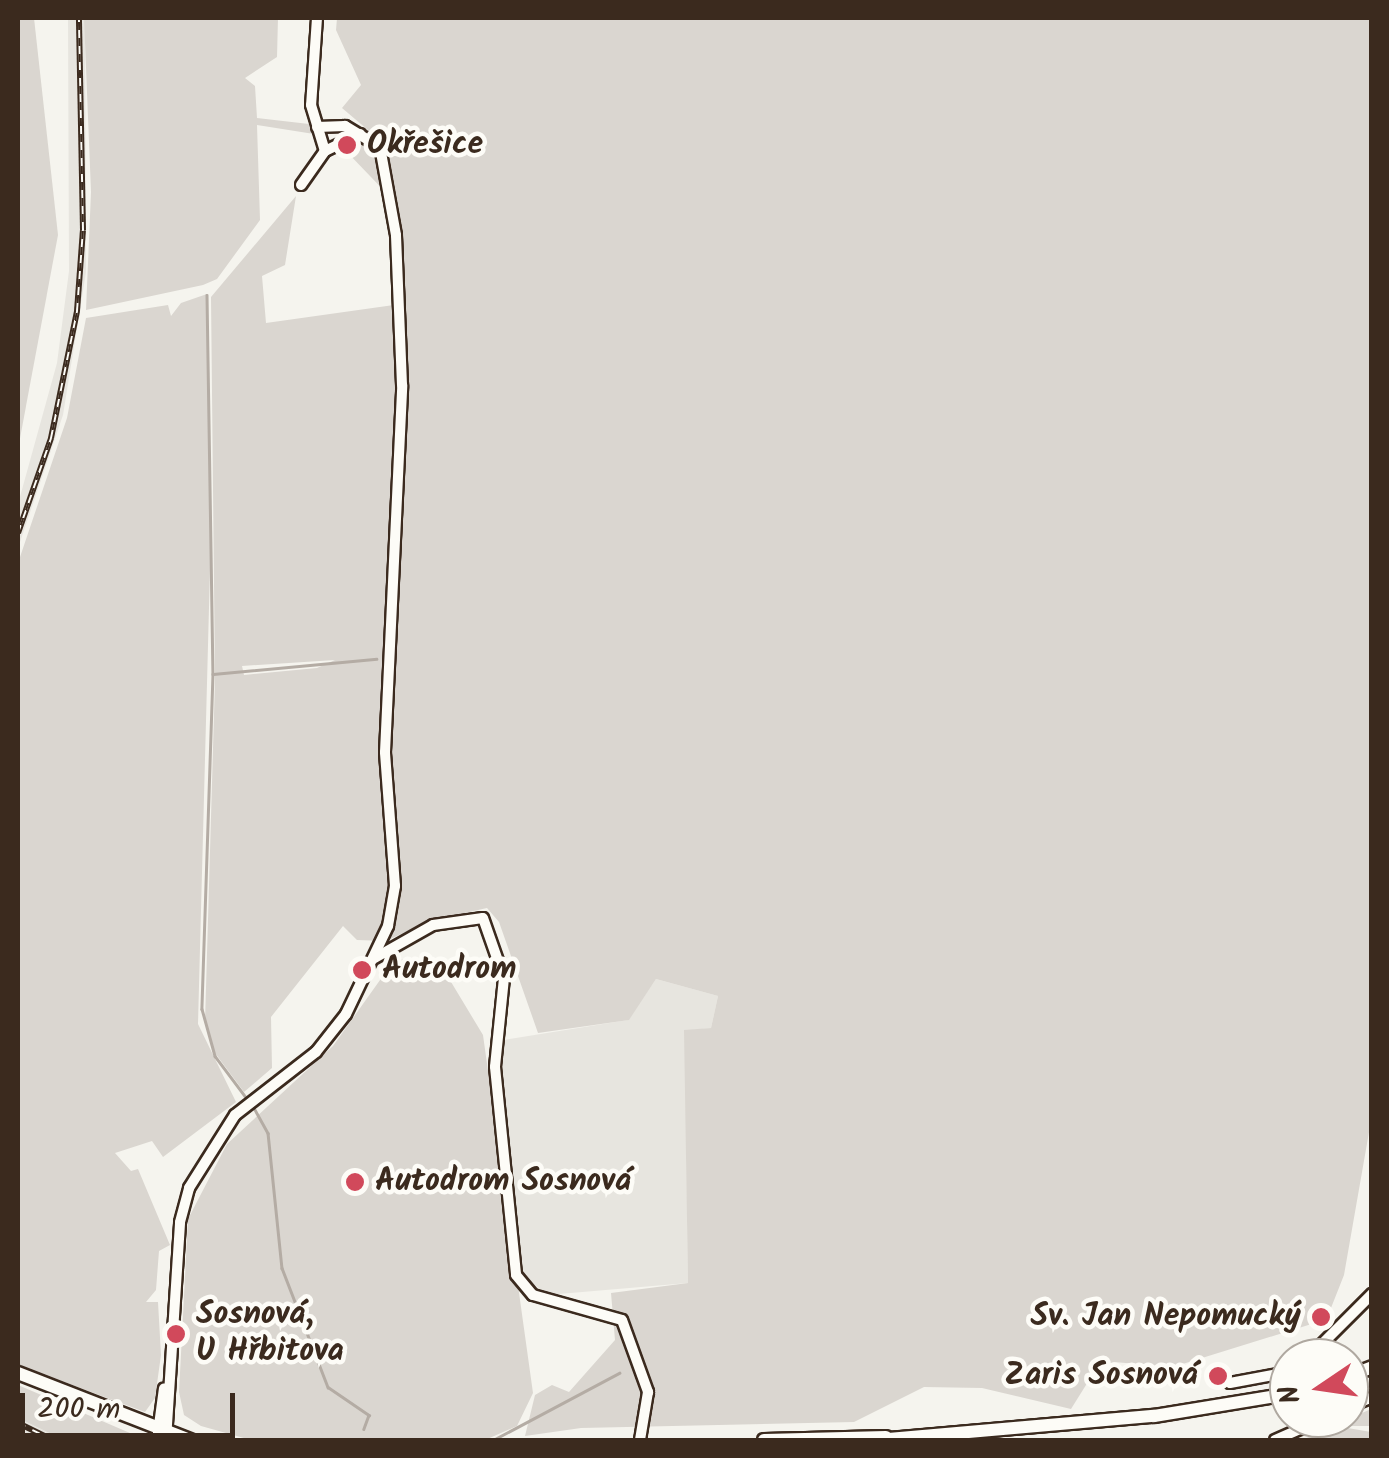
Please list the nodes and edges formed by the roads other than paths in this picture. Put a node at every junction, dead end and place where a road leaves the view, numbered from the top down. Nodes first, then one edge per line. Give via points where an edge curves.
1 (316, 18) edge
2 (318, 131) junction
3 (360, 134) junction
4 (325, 151) junction
5 (301, 185) dead end
6 (372, 959) junction
7 (1370, 1299) edge
8 (1329, 1338) edge
9 (18, 1373) edge
10 (1269, 1376) edge
11 (1230, 1383) dead end
12 (1269, 1397) edge
13 (1269, 1398) edge
14 (162, 1436) edge
15 (923, 1437) junction
16 (190, 1440) edge
17 (640, 1440) edge
18 (764, 1440) edge
19 (877, 1440) edge
20 (975, 1440) edge

1 - 2 street via 311,106
2 - 3 street
2 - 4 street
3 - 4 street
3 - 6 street via 380,148 387,176 402,368 385,752 395,886 388,926
4 - 5 street
6 - 14 street via 346,1014 316,1052 235,1115 189,1188
6 - 17 street via 433,926 483,918 504,978 495,1066 516,1275 533,1294 622,1320 648,1392
7 - 8 street
9 - 14 main road
10 - 11 street
12 - 15 main road via 1154,1416
13 - 20 main road via 1154,1422
14 - 16 main road
15 - 18 main road
15 - 19 main road

